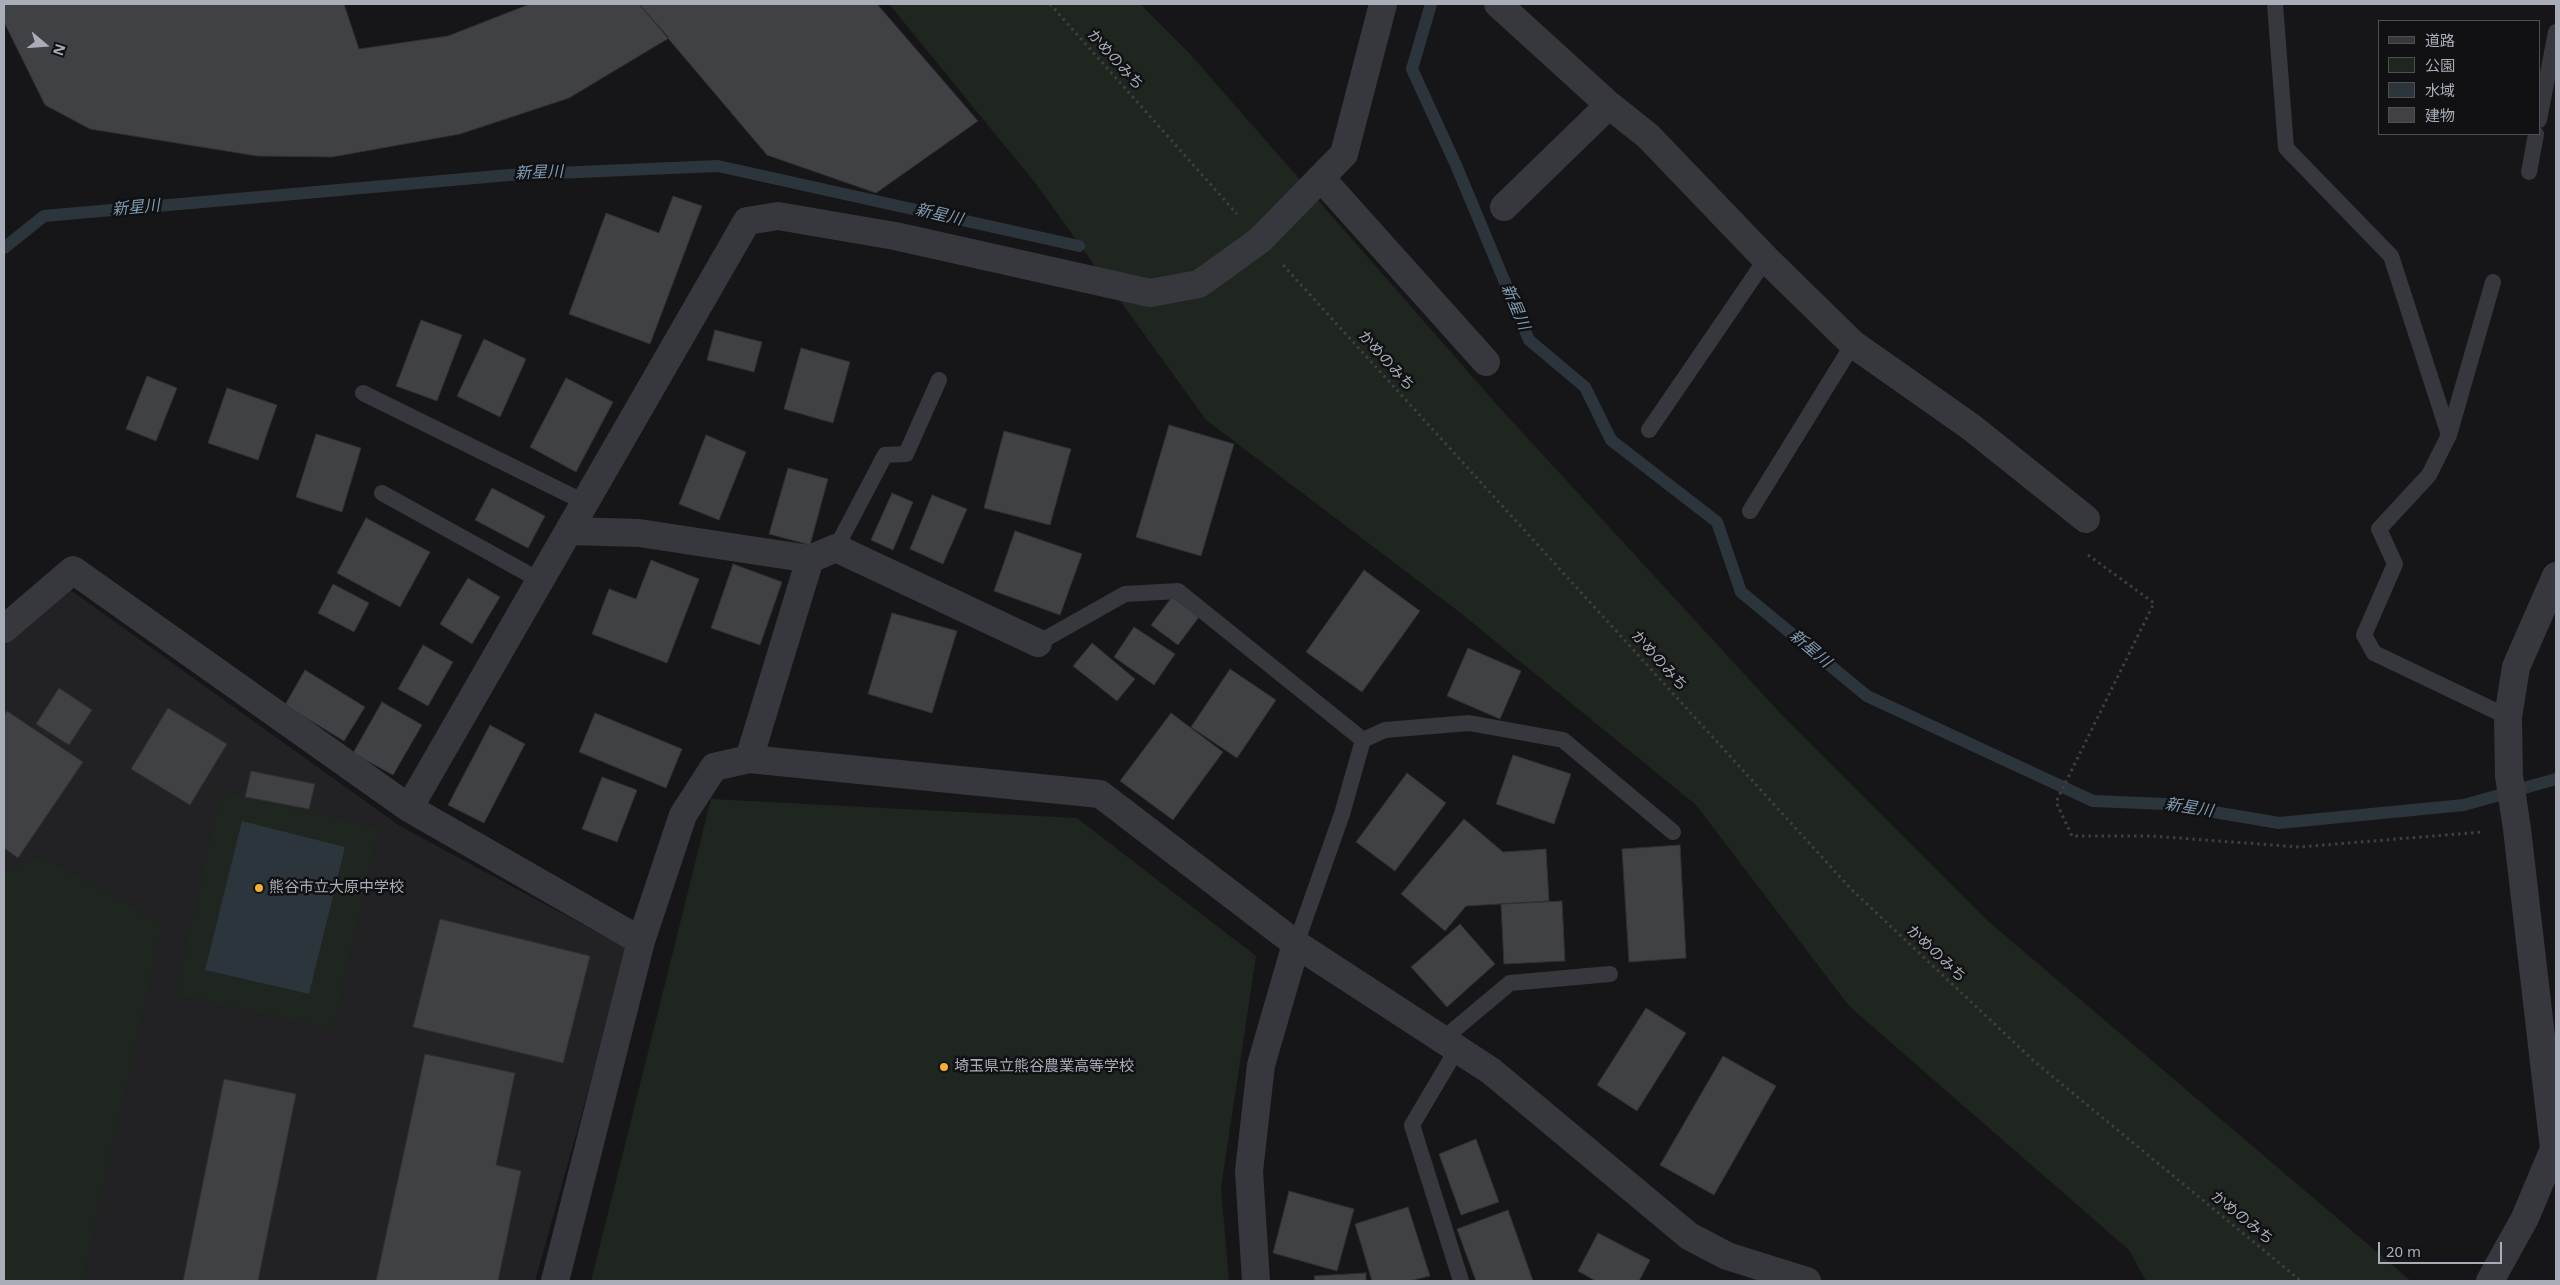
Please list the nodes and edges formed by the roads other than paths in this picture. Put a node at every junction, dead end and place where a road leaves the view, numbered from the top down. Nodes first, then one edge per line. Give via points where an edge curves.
1 (1383, 4) edge
2 (1498, 4) edge
3 (2275, 4) edge
4 (2556, 32) edge
5 (1610, 105) junction
6 (2540, 115) edge
7 (2536, 135) edge
8 (2528, 172) dead end
9 (1321, 178) junction
10 (1504, 207) dead end
11 (1766, 259) junction
12 (2493, 282) dead end
13 (1854, 344) junction
14 (1486, 362) dead end
15 (939, 380) dead end
16 (363, 393) dead end
17 (1649, 430) dead end
18 (2449, 435) junction
19 (382, 493) dead end
20 (586, 503) junction
21 (1750, 511) dead end
22 (2086, 518) road end
23 (570, 531) junction
24 (836, 548) junction
25 (810, 559) junction
26 (2556, 576) edge
27 (541, 581) junction
28 (4, 630) edge
29 (1038, 643) joint
30 (2508, 717) junction
31 (1363, 740) junction
32 (749, 760) junction
33 (409, 808) junction
34 (1672, 832) dead end
35 (641, 941) junction
36 (1296, 944) junction
37 (1610, 974) dead end
38 (1450, 1045) junction
39 (555, 1281) edge
40 (1256, 1281) edge
41 (1461, 1281) edge
42 (1807, 1281) edge
43 (2490, 1281) edge

1 - 9 street via 1344,154
2 - 5 street
3 - 18 lane via 2286,148 2391,256
4 - 6 lane
5 - 10 street
5 - 11 street via 1648,136
7 - 8 lane
9 - 14 street
9 - 20 street via 1260,240 1200,284 1150,293 895,236 778,216 748,221
11 - 13 street
11 - 17 lane
12 - 18 lane
13 - 21 lane
13 - 22 street via 1971,427
15 - 24 lane via 906,454 885,455
16 - 20 lane
18 - 30 lane via 2429,475 2379,529 2395,564 2364,635 2374,653
19 - 27 lane
20 - 23 street
23 - 25 street via 639,533
23 - 27 street
24 - 25 street
24 - 29 street
25 - 32 street
26 - 30 street via 2516,667
27 - 33 street
28 - 33 street via 74,570
29 - 31 lane via 1125,594 1178,591
30 - 43 street via 2508,776 2514,802 2554,1149 2524,1218
31 - 34 lane via 1386,730 1469,723 1563,740
31 - 36 lane via 1342,814
32 - 35 street via 714,767 683,815
32 - 36 street via 1100,794
33 - 35 street
35 - 39 street
36 - 38 street
36 - 40 street via 1261,1065 1249,1171
37 - 38 lane via 1510,983
38 - 41 lane via 1412,1125
38 - 42 street via 1491,1071 1689,1236 1727,1256

